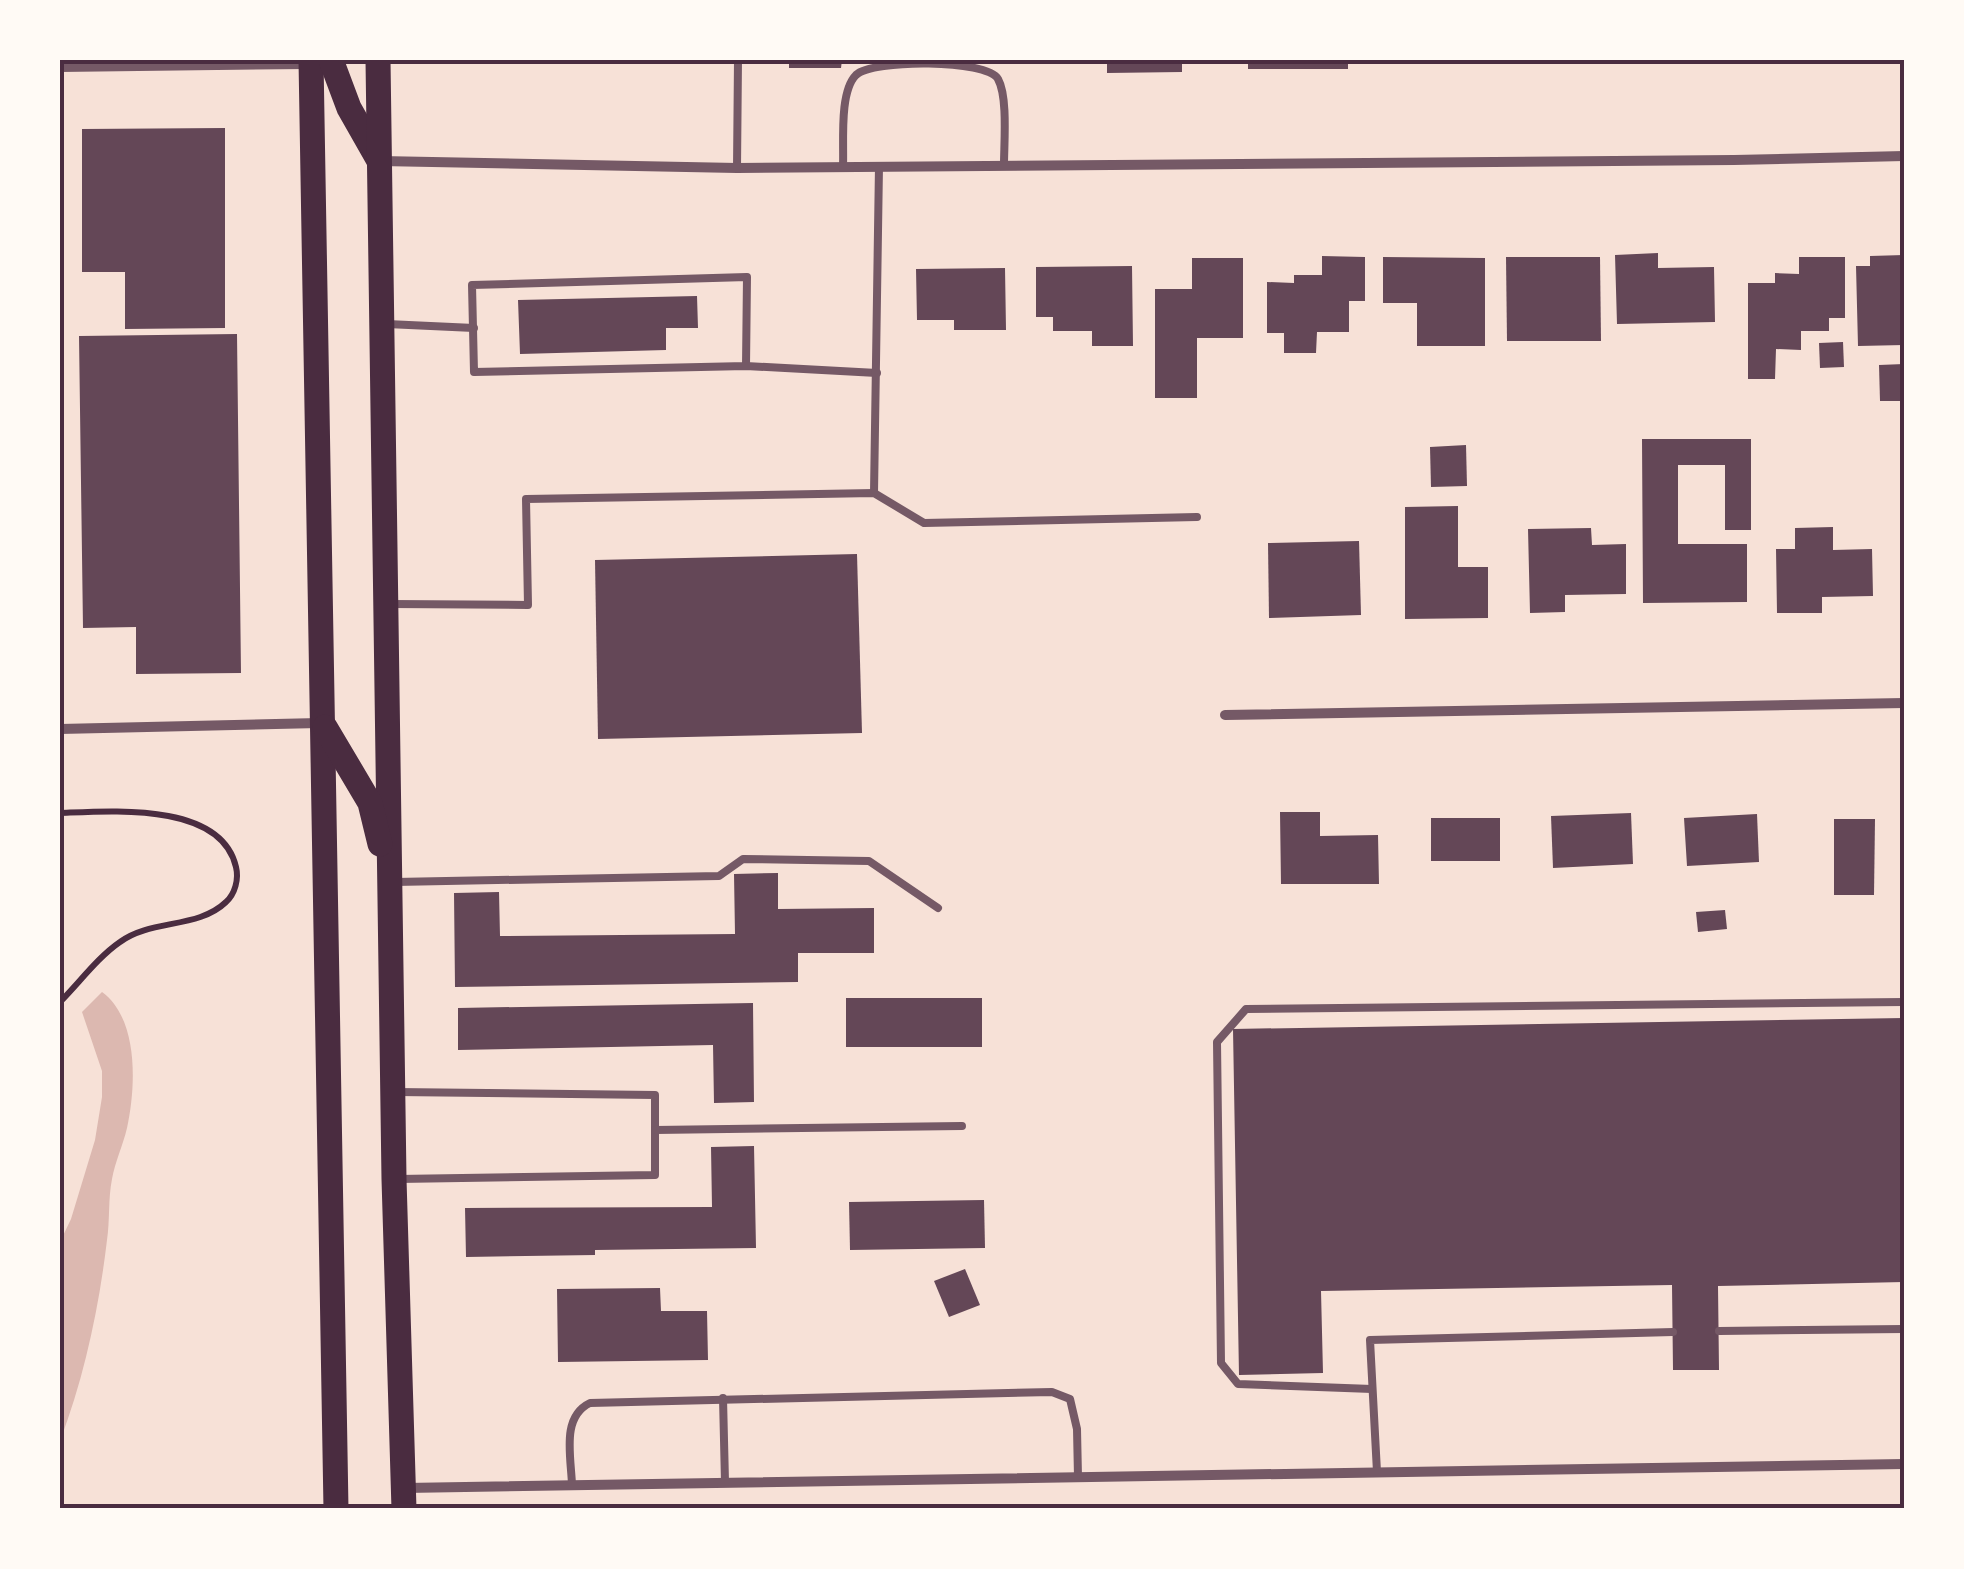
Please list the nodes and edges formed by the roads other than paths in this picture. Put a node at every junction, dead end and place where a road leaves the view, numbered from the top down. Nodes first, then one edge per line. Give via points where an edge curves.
1 (378, 60) edge
2 (738, 60) edge
3 (318, 62) edge
4 (60, 68) edge
5 (1904, 156) edge
6 (380, 161) junction
7 (1004, 164) junction
8 (843, 166) junction
9 (879, 166) junction
10 (738, 168) junction
11 (383, 324) junction
12 (474, 328) junction
13 (746, 366) junction
14 (877, 374) junction
15 (874, 493) junction
16 (1197, 517) dead end
17 (386, 604) junction
18 (1904, 704) edge
19 (1225, 715) dead end
20 (322, 723) junction
21 (60, 728) edge
22 (390, 882) junction
23 (938, 908) dead end
24 (1904, 1002) edge
25 (393, 1092) junction
26 (962, 1126) dead end
27 (655, 1130) junction
28 (394, 1179) junction
29 (1904, 1329) edge
30 (1673, 1332) dead end
31 (1719, 1332) dead end
32 (1372, 1388) junction
33 (723, 1398) junction
34 (1904, 1464) edge
35 (1377, 1472) junction
36 (1078, 1477) junction
37 (725, 1482) junction
38 (572, 1485) junction
39 (404, 1499) edge
40 (336, 1509) edge

1 - 6 main road
2 - 10 lane
3 - 4 lane
3 - 6 main road
3 - 20 main road
5 - 7 street
6 - 10 street
6 - 11 main road
7 - 8 lane via 1003,98 992,71 888,65 864,70 846,92
7 - 9 street
8 - 9 street
8 - 10 street
9 - 14 lane
11 - 12 lane
11 - 17 main road
12 - 13 lane via 474,372
12 - 13 lane via 472,285 747,277
13 - 14 lane
14 - 15 lane
15 - 16 lane via 924,523
15 - 17 lane via 526,499 528,605
17 - 22 main road
18 - 19 street
20 - 21 street
20 - 22 main road via 370,804
20 - 40 main road
22 - 23 lane via 719,876 743,860 869,861
22 - 25 main road
24 - 32 lane via 1246,1009 1217,1042 1221,1363 1238,1384
25 - 27 lane via 655,1095
25 - 28 main road
26 - 27 lane
27 - 28 lane via 655,1176
28 - 39 main road
29 - 31 lane
30 - 32 lane via 1370,1340
32 - 35 lane
33 - 36 lane via 1052,1392 1070,1399
33 - 37 lane
33 - 38 lane via 590,1403 578,1409 570,1421
34 - 35 street
35 - 36 street
36 - 37 street
37 - 38 street
38 - 39 street

